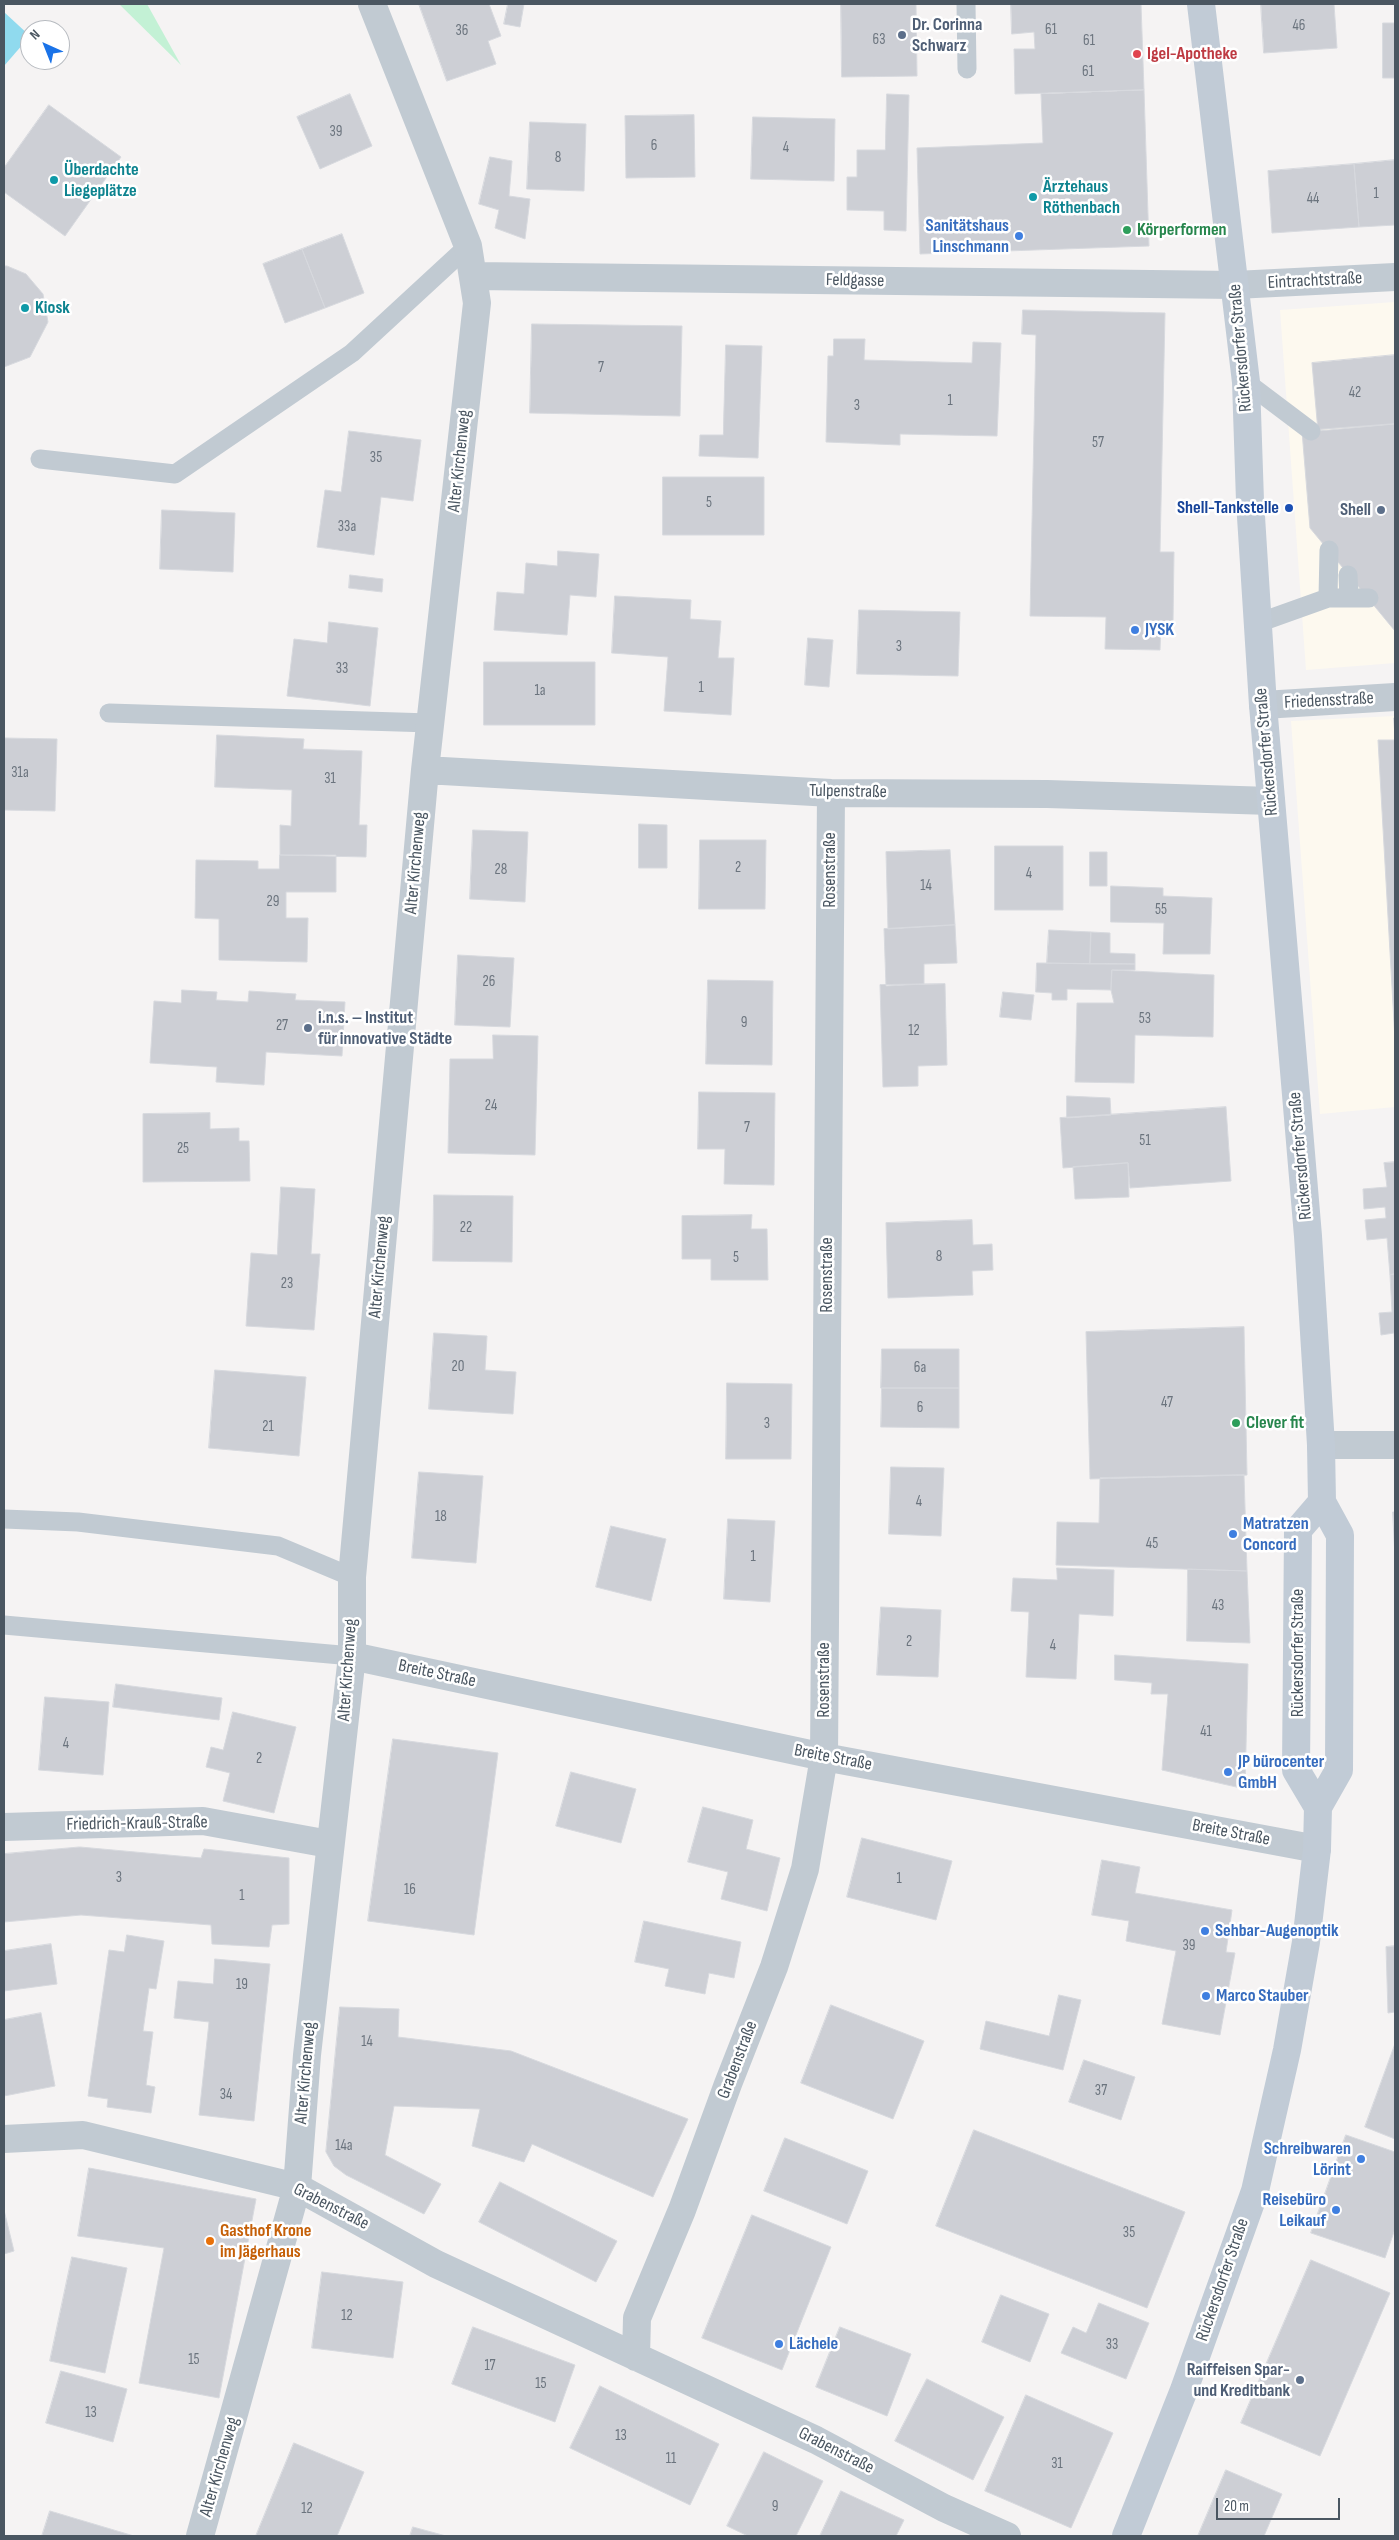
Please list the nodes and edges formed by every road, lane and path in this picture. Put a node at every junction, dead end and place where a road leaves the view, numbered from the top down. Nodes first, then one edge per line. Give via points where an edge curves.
1 (372, 4) edge
2 (966, 4) edge
3 (1201, 4) edge
4 (968, 69) dead end
5 (468, 246) junction
6 (474, 276) junction
7 (1395, 277) edge
8 (1235, 285) junction
9 (1246, 382) junction
10 (1311, 431) dead end
11 (40, 458) dead end
12 (1329, 550) dead end
13 (1348, 575) dead end
14 (1328, 598) junction
15 (1349, 598) junction
16 (1369, 598) dead end
17 (1258, 623) junction
18 (1395, 697) edge
19 (1263, 705) junction
20 (109, 712) dead end
21 (430, 724) junction
22 (425, 770) junction
23 (831, 793) junction
24 (1271, 801) junction
25 (1321, 1445) junction
26 (1395, 1445) edge
27 (1322, 1502) junction
28 (4, 1519) edge
29 (352, 1577) junction
30 (4, 1625) edge
31 (352, 1656) junction
32 (824, 1757) junction
33 (1318, 1807) junction
34 (4, 1827) edge
35 (329, 1844) junction
36 (1317, 1849) junction
37 (4, 2139) edge
38 (297, 2187) junction
39 (636, 2357) junction
40 (200, 2536) edge
41 (1007, 2536) edge
42 (1126, 2536) edge

1 - 5 street, Alter Kirchenweg
2 - 4 lane
3 - 8 main road, Rückersdorfer Straße
5 - 6 street, Alter Kirchenweg
5 - 11 lane via 352,353 175,474
6 - 8 street, Feldgasse
6 - 21 street, Alter Kirchenweg via 477,303
7 - 8 street, Eintrachtstraße
8 - 9 main road, Rückersdorfer Straße
9 - 10 lane
9 - 17 main road, Rückersdorfer Straße
12 - 14 lane
13 - 15 lane
14 - 15 lane
14 - 17 lane
15 - 16 lane
17 - 19 main road, Rückersdorfer Straße
18 - 19 street, Friedensstraße
19 - 24 main road, Rückersdorfer Straße
20 - 21 lane
21 - 22 street, Alter Kirchenweg
22 - 23 street, Tulpenstraße
22 - 29 street, Alter Kirchenweg
23 - 24 street, Tulpenstraße via 1047,794
23 - 32 street, Rosenstraße
24 - 25 main road, Rückersdorfer Straße via 1308,1236
25 - 26 street
25 - 27 main road, Rückersdorfer Straße
27 - 33 main road, Rückersdorfer Straße via 1340,1535 1339,1770
27 - 33 main road, Rückersdorfer Straße via 1298,1530 1296,1770
28 - 29 lane via 78,1522 278,1546
29 - 31 street, Alter Kirchenweg
30 - 31 lane
31 - 32 street, Breite Straße
31 - 35 street, Alter Kirchenweg
32 - 36 street, Breite Straße
32 - 39 street, Grabenstraße via 805,1869 780,1949 682,2210 637,2318
33 - 36 main road, Rückersdorfer Straße
34 - 35 street, Friedrich-Krauß-Straße via 204,1821
35 - 38 street, Alter Kirchenweg
36 - 42 main road, Rückersdorfer Straße via 1306,1948 1287,2050 1254,2191 1184,2390
37 - 38 street, Grabenstraße via 83,2135
38 - 39 street, Grabenstraße via 436,2264
38 - 40 street, Alter Kirchenweg
39 - 41 street, Grabenstraße via 816,2440 944,2508

